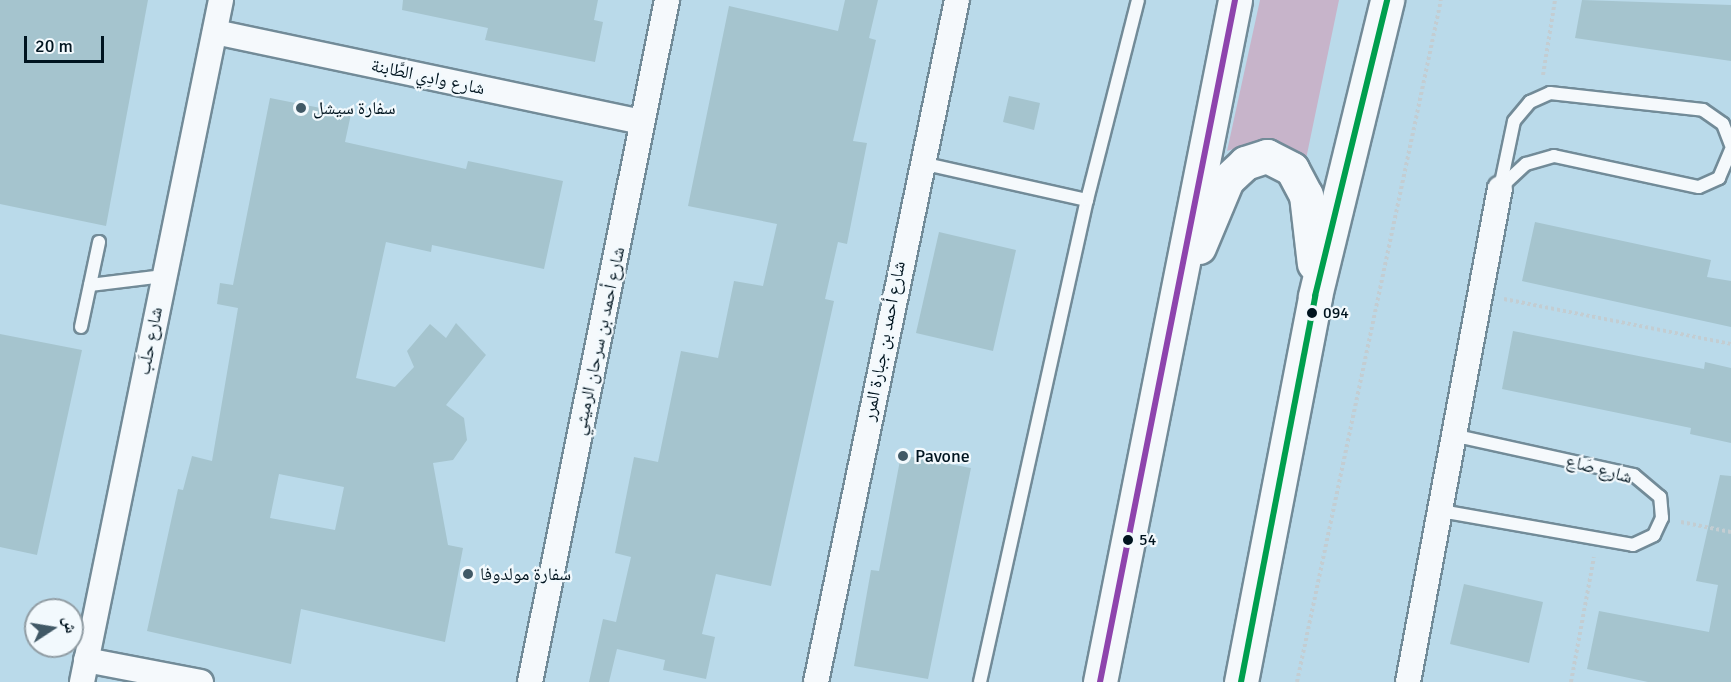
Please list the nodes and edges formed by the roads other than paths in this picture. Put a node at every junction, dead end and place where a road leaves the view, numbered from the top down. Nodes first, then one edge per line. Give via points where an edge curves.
1 (221, 0) edge
2 (667, 0) edge
3 (957, 0) edge
4 (1138, 0) edge
5 (1235, 0) edge
6 (1387, 0) edge
7 (215, 32) junction
8 (641, 122) junction
9 (1731, 145) edge
10 (1731, 150) edge
11 (920, 162) junction
12 (1500, 188) junction
13 (1087, 200) junction
14 (99, 242) dead end
15 (163, 276) junction
16 (90, 285) junction
17 (1315, 296) junction
18 (81, 327) dead end
19 (1166, 332) junction
20 (1456, 436) junction
21 (1441, 511) junction
22 (84, 671) edge
23 (201, 682) edge
24 (530, 682) edge
25 (816, 682) edge
26 (980, 682) edge
27 (1100, 682) edge
28 (1241, 682) edge
29 (1409, 682) edge

1 - 7 street, شارع حلَب
2 - 8 street, شارع أحمد بن سرحان الرميثي
3 - 11 street, شارع أحمد بن جبارة المرر
4 - 13 lane
5 - 19 main road
6 - 17 main road
7 - 8 street, شارع وادِي الطَّابنة
7 - 15 street, شارع حلَب
8 - 24 street, شارع أحمد بن سرحان الرميثي
9 - 12 lane via 1723,124 1703,110 1572,92 1540,96 1514,121
10 - 12 lane via 1719,178 1699,187 1554,156 1526,164
11 - 13 lane
11 - 25 street, شارع أحمد بن جبارة المرر
12 - 20 street
13 - 26 lane
14 - 16 lane
15 - 16 lane
15 - 22 street, شارع حلَب
16 - 18 lane
17 - 19 main road via 1306,195 1292,169 1267,156 1245,163 1227,180
17 - 28 main road
19 - 27 main road
20 - 21 street
20 - 21 lane, شارع صَاع via 1634,475 1660,497 1662,518 1653,535 1633,545
21 - 29 street
22 - 23 street

